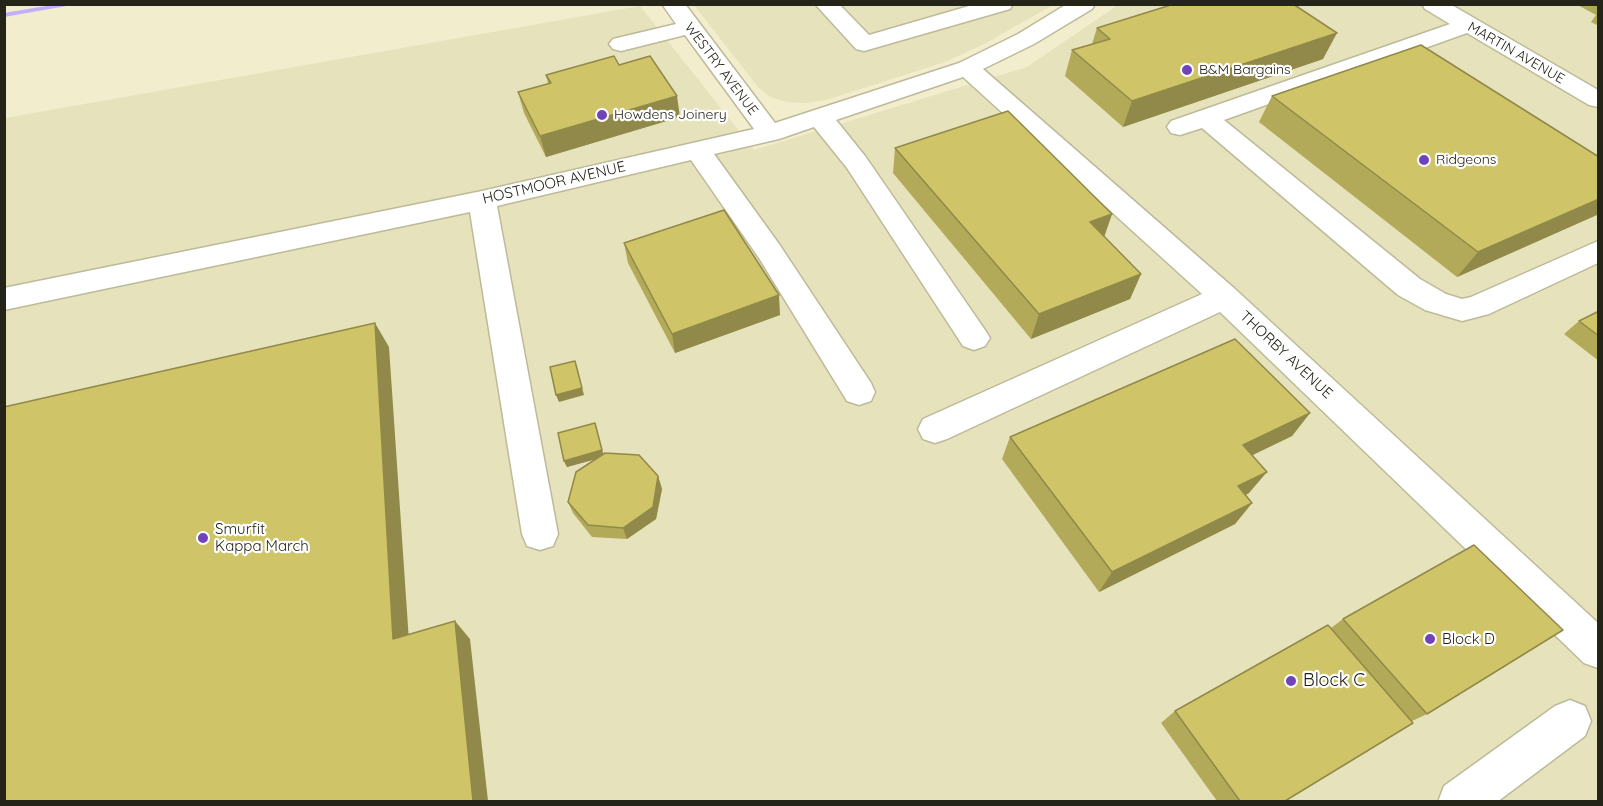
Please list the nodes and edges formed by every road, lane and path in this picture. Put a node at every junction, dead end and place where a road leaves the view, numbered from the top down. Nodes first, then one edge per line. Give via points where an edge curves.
1 (673, 4) edge
2 (826, 4) edge
3 (1002, 4) edge
4 (1084, 4) edge
5 (1433, 4) edge
6 (1468, 25) junction
7 (690, 27) junction
8 (621, 44) dead end
9 (1408, 46) junction
10 (1436, 64) edge
11 (968, 68) junction
12 (1592, 92) edge
13 (820, 117) junction
14 (770, 133) junction
15 (697, 149) junction
16 (482, 200) junction
17 (1599, 251) edge
18 (1224, 297) junction
19 (4, 299) edge
20 (974, 338) dead end
21 (859, 392) dead end
22 (934, 429) dead end
23 (540, 534) dead end
24 (1599, 649) edge
25 (1570, 721) dead end
26 (1460, 801) edge

1 - 7 street, WESTRY AVENUE
2 - 3 street via 864,44
4 - 11 street, HOSTMOOR AVENUE
5 - 6 street, MARTIN AVENUE
6 - 9 street
6 - 12 street, MARTIN AVENUE
7 - 8 street
7 - 14 street, WESTRY AVENUE
9 - 10 street
9 - 17 street via 1192,122 1409,286 1436,302 1462,310 1478,306
11 - 13 street, HOSTMOOR AVENUE
11 - 18 street, THORBY AVENUE
13 - 14 street, HOSTMOOR AVENUE
13 - 20 street via 856,162
14 - 15 street, HOSTMOOR AVENUE
15 - 16 street, HOSTMOOR AVENUE
15 - 21 street
16 - 19 street, HOSTMOOR AVENUE
16 - 23 street
18 - 22 street
18 - 24 street, THORBY AVENUE
25 - 26 street

